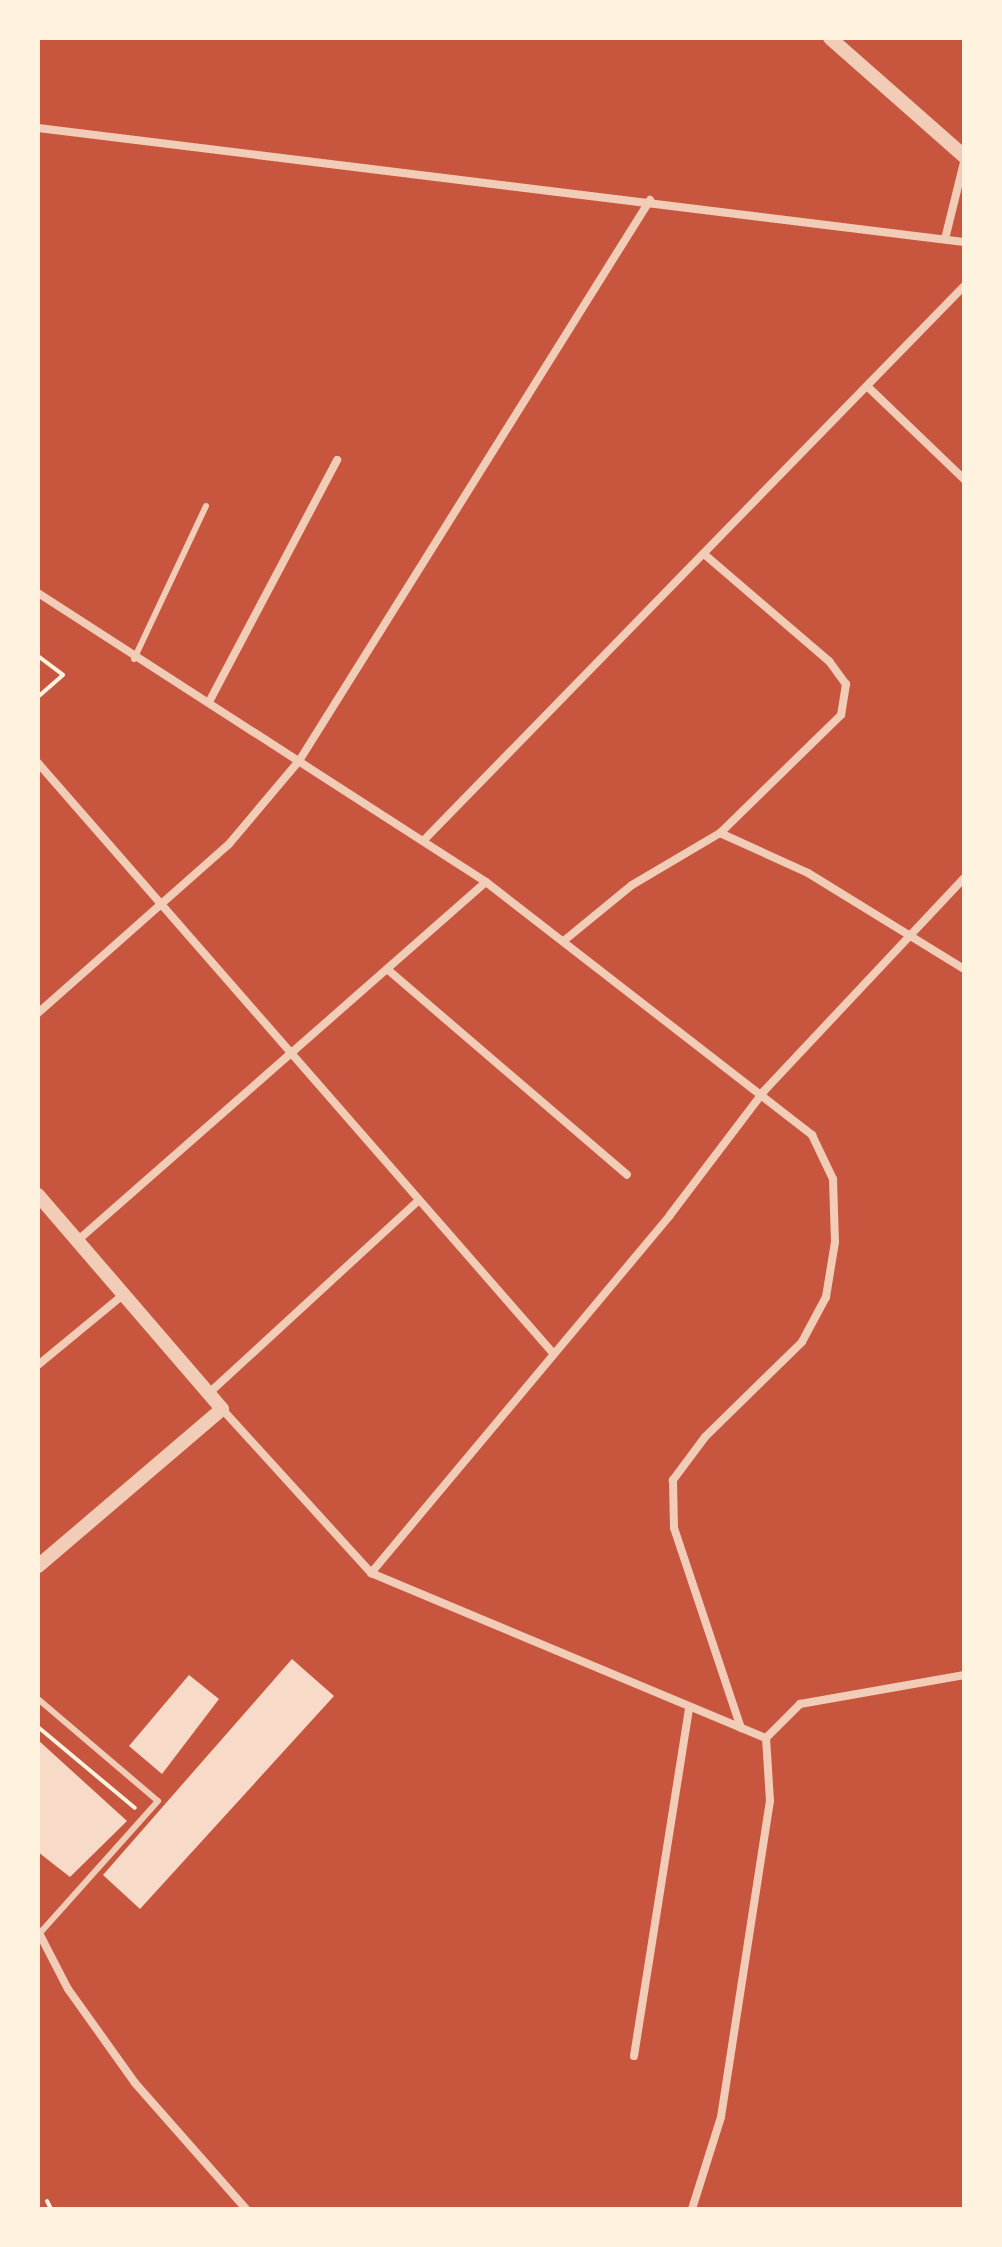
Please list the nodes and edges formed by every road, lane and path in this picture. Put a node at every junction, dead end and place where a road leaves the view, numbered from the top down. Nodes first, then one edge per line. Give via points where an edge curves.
1 (830, 38) edge
2 (38, 128) edge
3 (964, 156) edge
4 (964, 162) edge
5 (650, 200) junction
6 (945, 239) junction
7 (964, 242) edge
8 (964, 286) edge
9 (868, 387) junction
10 (337, 460) dead end
11 (964, 479) edge
12 (206, 506) dead end
13 (704, 554) junction
14 (38, 593) edge
15 (38, 656) edge
16 (134, 659) junction
17 (38, 697) edge
18 (209, 702) junction
19 (299, 761) junction
20 (38, 763) edge
21 (720, 833) junction
22 (425, 839) junction
23 (964, 878) edge
24 (486, 882) junction
25 (161, 902) junction
26 (904, 934) junction
27 (566, 939) junction
28 (387, 969) junction
29 (964, 969) edge
30 (38, 1013) edge
31 (289, 1053) junction
32 (764, 1091) junction
33 (627, 1175) dead end
34 (38, 1195) edge
35 (418, 1201) junction
36 (77, 1241) junction
37 (123, 1295) junction
38 (552, 1352) junction
39 (38, 1365) edge
40 (208, 1394) junction
41 (222, 1409) junction
42 (38, 1566) edge
43 (371, 1573) junction
44 (964, 1675) edge
45 (38, 1699) edge
46 (689, 1709) junction
47 (38, 1727) edge
48 (741, 1728) junction
49 (766, 1738) junction
50 (140, 1812) dead end
51 (39, 1932) edge
52 (634, 2056) dead end
53 (47, 2201) dead end
54 (51, 2209) edge
55 (246, 2209) edge
56 (692, 2209) edge

1 - 3 street
2 - 5 street
4 - 6 street
5 - 6 street
5 - 19 street
6 - 7 street
8 - 9 street
9 - 11 street
9 - 13 street
10 - 18 street
12 - 16 lane
13 - 21 street via 829,661 847,698 841,715
13 - 22 street
14 - 16 street
15 - 17 path via 63,675
16 - 18 street
18 - 19 street
19 - 22 street
19 - 25 street via 247,826
20 - 25 street
21 - 26 street via 808,873
21 - 27 street via 632,885
22 - 24 street
23 - 26 street
24 - 27 street
24 - 28 street
25 - 30 street
25 - 31 street
26 - 29 street
26 - 32 street
27 - 32 street
28 - 31 street
28 - 33 street
31 - 35 street
31 - 36 street
32 - 38 street via 670,1215
32 - 48 street via 812,1135 833,1179 835,1242 826,1297 802,1342 705,1437 673,1480 674,1528
34 - 36 street
35 - 38 street
35 - 40 street
36 - 37 street
37 - 39 street
37 - 40 street
38 - 43 street
40 - 41 street
41 - 42 street
41 - 43 street
43 - 46 street
44 - 49 street via 800,1704
45 - 51 lane via 158,1801
46 - 48 street
46 - 52 street
47 - 50 path
48 - 49 street
49 - 56 street via 770,1801 721,2117
51 - 55 street via 68,1989 135,2083
53 - 54 path

